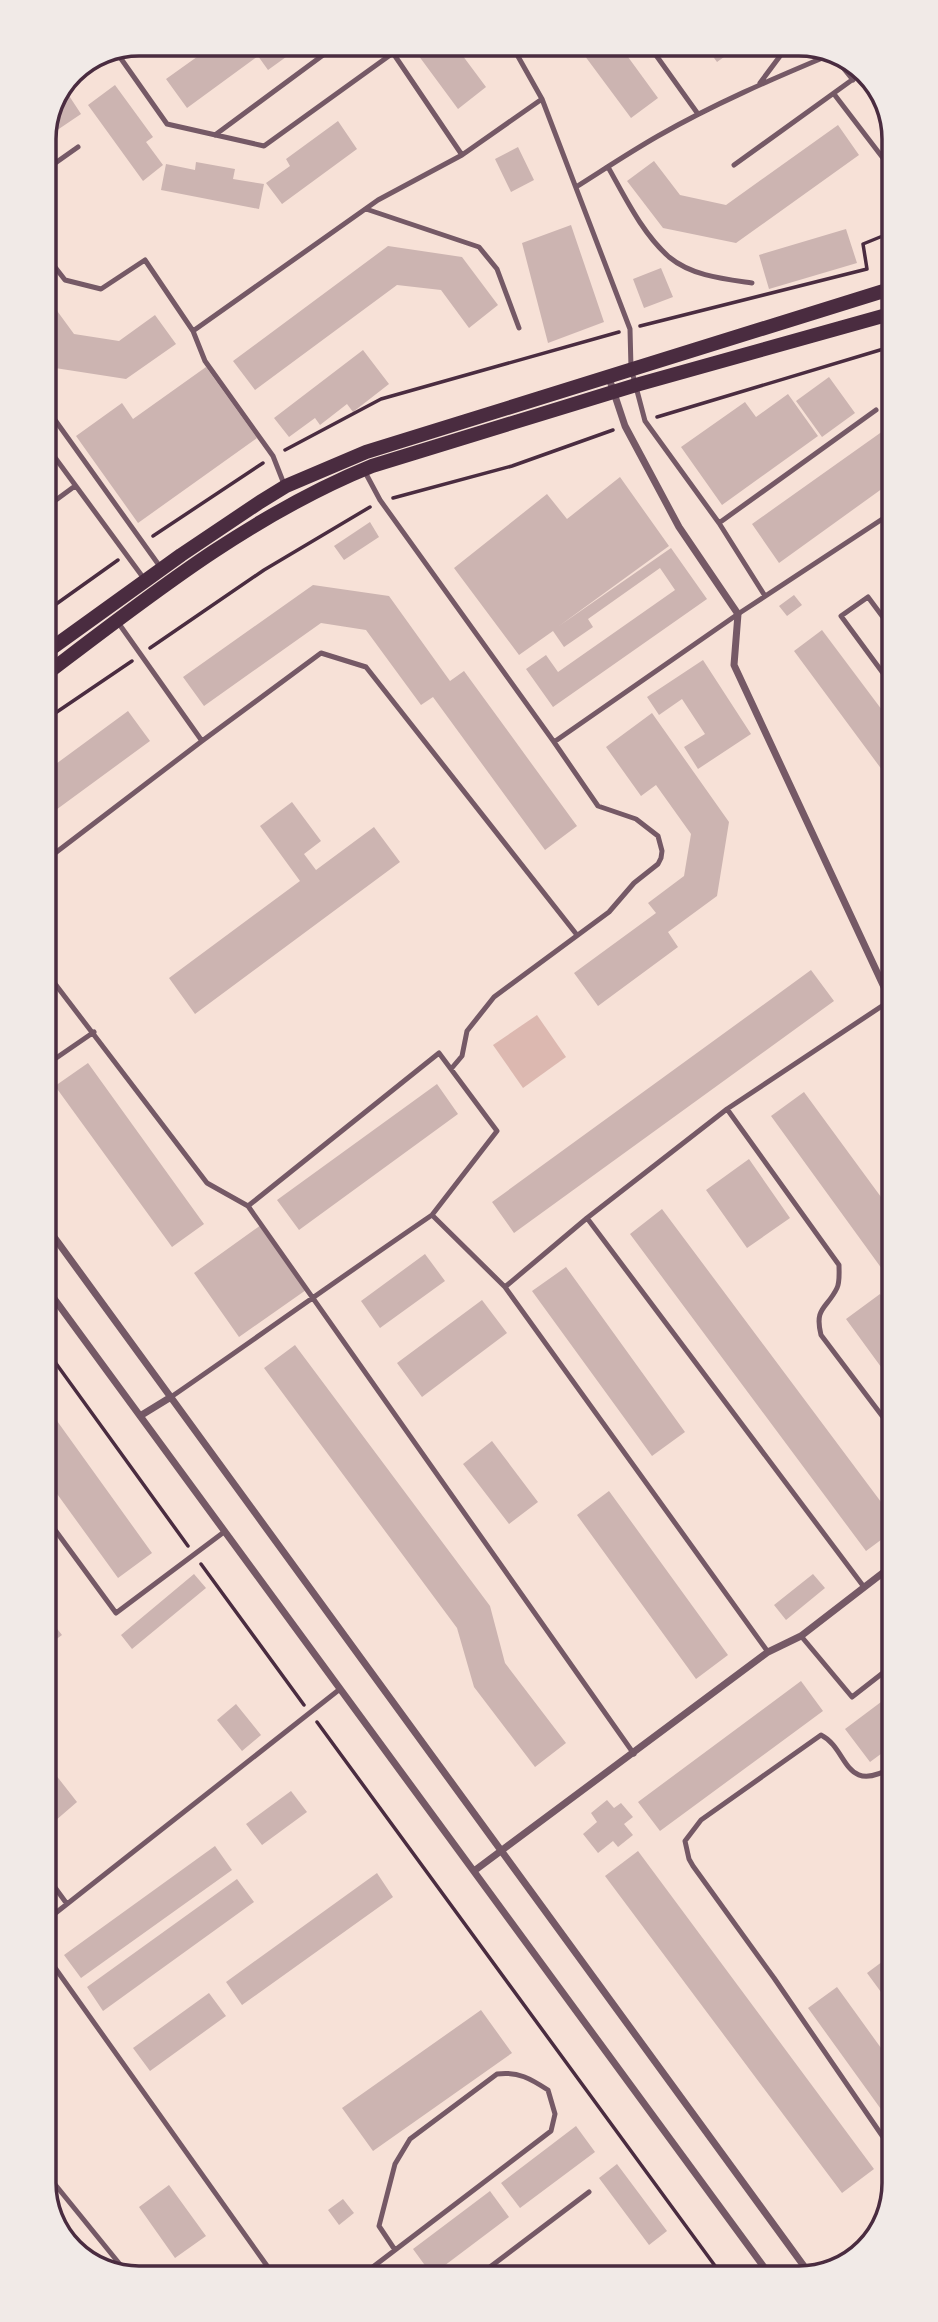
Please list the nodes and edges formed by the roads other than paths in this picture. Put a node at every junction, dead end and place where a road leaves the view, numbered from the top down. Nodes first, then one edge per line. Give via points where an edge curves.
1 (322, 56) edge
2 (390, 56) edge
3 (396, 56) edge
4 (518, 56) edge
5 (657, 56) edge
6 (780, 56) edge
7 (121, 58) edge
8 (820, 59) edge
9 (844, 69) edge
10 (856, 78) edge
11 (853, 80) junction
12 (760, 83) junction
13 (834, 94) junction
14 (542, 99) junction
15 (698, 114) junction
16 (215, 135) junction
17 (78, 147) dead end
18 (462, 155) junction
19 (882, 157) edge
20 (56, 163) edge
21 (734, 165) dead end
22 (608, 167) junction
23 (576, 187) junction
24 (366, 209) junction
25 (56, 268) edge
26 (752, 283) dead end
27 (882, 291) edge
28 (882, 316) edge
29 (519, 328) dead end
30 (193, 331) junction
31 (631, 368) junction
32 (608, 375) junction
33 (636, 385) junction
34 (614, 392) junction
35 (876, 410) dead end
36 (56, 422) edge
37 (56, 459) edge
38 (364, 470) junction
39 (75, 486) junction
40 (286, 486) junction
41 (56, 500) edge
42 (882, 519) edge
43 (719, 523) junction
44 (162, 569) junction
45 (145, 580) junction
46 (765, 596) junction
47 (107, 607) junction
48 (738, 614) junction
49 (882, 616) edge
50 (117, 620) junction
51 (56, 645) edge
52 (56, 667) edge
53 (882, 672) edge
54 (202, 741) junction
55 (554, 741) junction
56 (56, 852) edge
57 (577, 935) junction
58 (882, 982) edge
59 (56, 984) edge
60 (882, 1007) edge
61 (94, 1032) junction
62 (56, 1058) edge
63 (451, 1069) junction
64 (727, 1109) junction
65 (248, 1206) junction
66 (432, 1216) junction
67 (587, 1218) junction
68 (56, 1240) edge
69 (505, 1287) junction
70 (313, 1296) junction
71 (56, 1301) edge
72 (171, 1397) junction
73 (139, 1416) junction
74 (882, 1416) edge
75 (56, 1531) edge
76 (224, 1532) junction
77 (882, 1573) edge
78 (864, 1587) junction
79 (801, 1636) junction
80 (768, 1652) junction
81 (882, 1674) edge
82 (340, 1689) junction
83 (634, 1754) junction
84 (882, 1773) edge
85 (501, 1850) junction
86 (474, 1871) junction
87 (56, 1889) edge
88 (67, 1904) junction
89 (56, 1913) edge
90 (56, 1969) edge
91 (882, 2136) edge
92 (56, 2186) edge
93 (589, 2192) dead end
94 (395, 2250) junction
95 (119, 2263) edge
96 (267, 2266) edge
97 (374, 2266) edge
98 (491, 2266) edge
99 (763, 2266) edge
100 (804, 2266) edge

1 - 16 lane
2 - 16 lane via 264,146
3 - 18 lane
4 - 14 lane
5 - 15 lane
6 - 12 lane
7 - 16 lane via 167,124
8 - 12 lane
9 - 11 lane
10 - 11 lane
11 - 13 lane
12 - 15 lane
13 - 19 lane
13 - 21 lane
14 - 18 lane
14 - 23 lane
15 - 22 lane
17 - 20 lane
18 - 24 lane
22 - 23 lane
22 - 26 lane via 631,209 670,258 719,279
23 - 31 lane via 630,329
24 - 29 lane via 479,247 497,269
24 - 30 lane
25 - 30 lane via 65,280 101,289 145,260
27 - 31 main road
28 - 33 main road
30 - 40 lane via 205,361 273,456
31 - 32 main road
31 - 33 lane
32 - 34 street
32 - 40 main road via 366,452
33 - 34 main road
33 - 43 lane via 645,421
34 - 38 main road
34 - 48 street via 625,426 679,527
35 - 43 lane
36 - 44 lane
37 - 39 lane
38 - 50 main road via 267,517
38 - 55 lane via 380,500
39 - 41 lane
39 - 45 lane
40 - 44 main road
42 - 46 lane
43 - 46 lane
44 - 45 main road
45 - 47 main road
46 - 48 lane
47 - 50 lane
47 - 51 main road
48 - 55 lane
48 - 58 street via 734,666
49 - 53 lane via 868,597 841,616
50 - 52 main road
50 - 54 lane
54 - 56 lane
54 - 57 lane via 321,653 366,667
55 - 57 lane via 598,806 648,826 658,836 662,850 658,864
57 - 63 lane via 495,997 467,1031 463,1056
59 - 61 lane
60 - 64 lane
61 - 62 lane
61 - 65 lane via 207,1184
63 - 65 lane via 439,1053
63 - 66 lane via 497,1131
64 - 67 lane
64 - 74 lane via 839,1265 838,1287 822,1307 821,1335
65 - 70 lane
66 - 69 lane
66 - 70 lane
67 - 69 lane
67 - 78 lane
68 - 72 street
69 - 80 lane
70 - 72 lane
70 - 83 lane
71 - 73 street
72 - 73 street
72 - 85 street
73 - 76 street
75 - 76 lane via 116,1613
76 - 82 street
77 - 78 street
78 - 79 street
79 - 80 street
79 - 81 lane via 852,1697
80 - 83 street
82 - 86 street
82 - 88 lane
83 - 85 street
84 - 91 lane via 867,1777 852,1771 821,1735 701,1820 685,1841 693,1866
85 - 86 street
85 - 100 street
86 - 99 street
87 - 88 lane
88 - 89 lane
90 - 96 lane
92 - 95 lane
93 - 98 lane
94 - 94 lane via 551,2132 555,2114 548,2090 512,2072 497,2074 410,2138 395,2164 379,2226
94 - 97 lane

